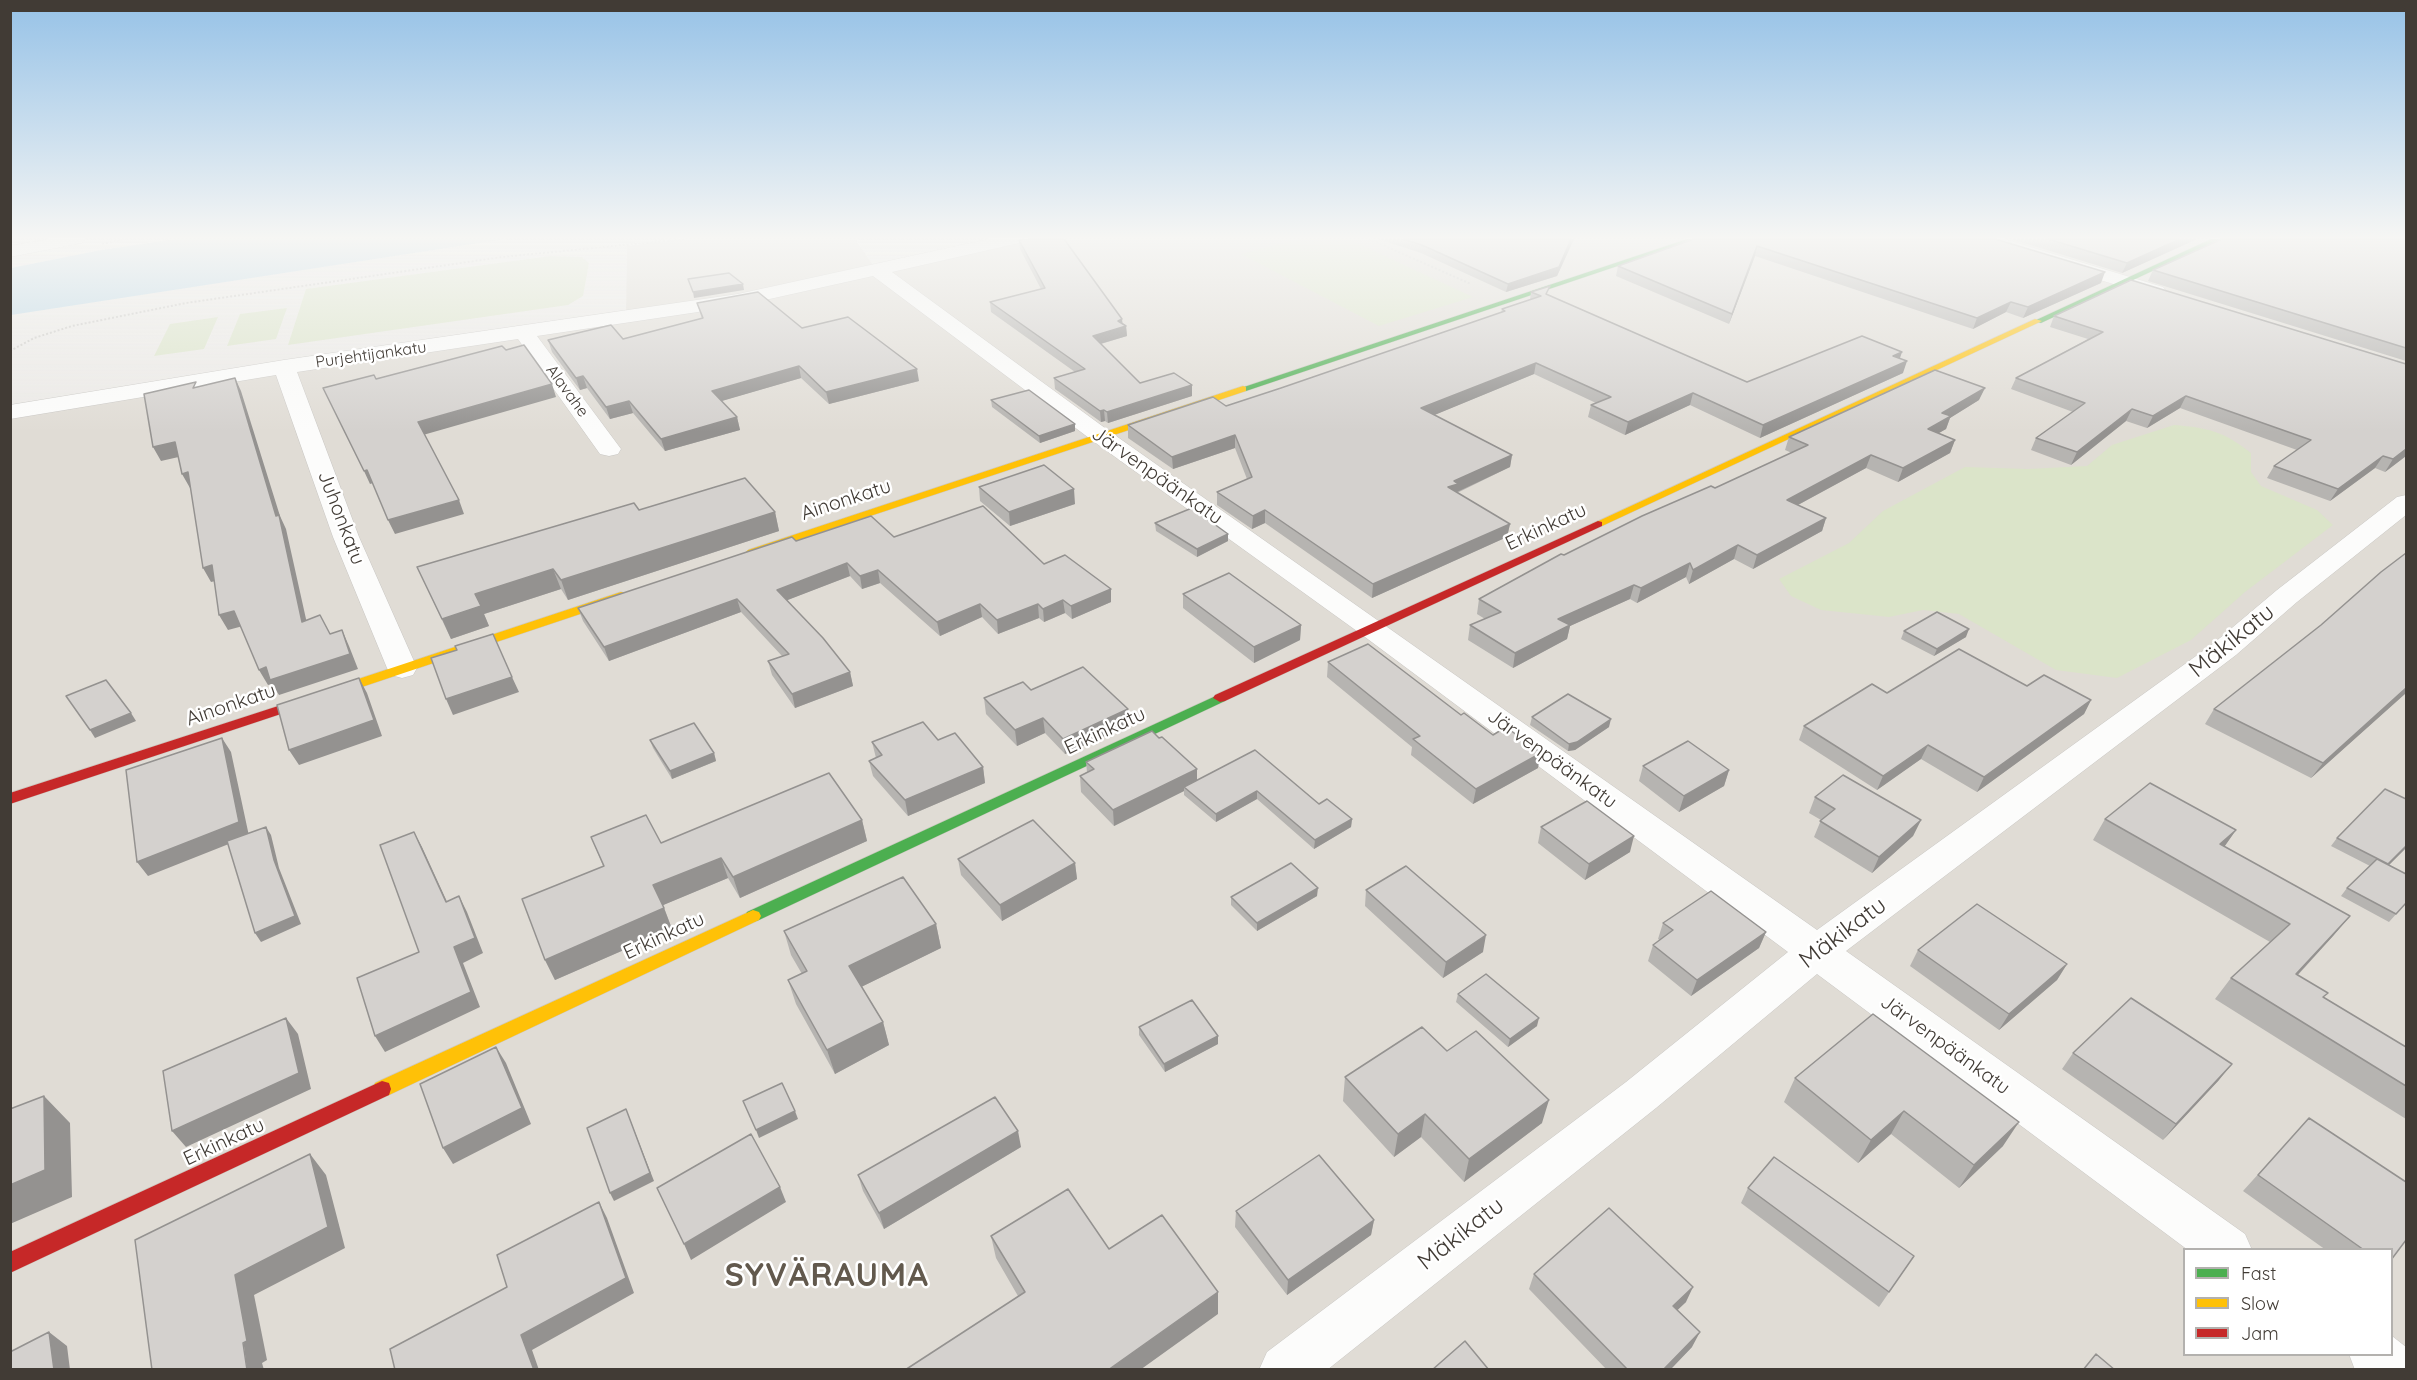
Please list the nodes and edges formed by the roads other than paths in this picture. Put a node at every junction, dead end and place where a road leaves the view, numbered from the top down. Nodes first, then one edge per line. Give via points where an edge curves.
1 (716, 303) edge
2 (922, 303) edge
3 (1500, 303) edge
4 (2080, 303) edge
5 (524, 333) junction
6 (284, 367) junction
7 (10, 412) edge
8 (1101, 436) junction
9 (609, 449) dead end
10 (2406, 503) edge
11 (740, 556) edge
12 (639, 590) edge
13 (1371, 628) junction
14 (402, 668) junction
15 (10, 799) edge
16 (1816, 952) junction
17 (2225, 1248) edge
18 (10, 1263) edge
19 (2376, 1356) edge
20 (1285, 1370) edge
21 (2394, 1370) edge

1 - 5 street, Purjehtijankatu
2 - 8 street, Järvenpäänkatu
3 - 8 street, Ainonkatu
4 - 13 street, Erkinkatu
5 - 6 street, Purjehtijankatu
5 - 9 street, Alavahe
6 - 7 street, Purjehtijankatu
6 - 14 street, Juhonkatu via 346,537
8 - 11 street, Ainonkatu
8 - 13 street, Järvenpäänkatu
10 - 16 street, Mäkikatu via 2225,649
12 - 14 street, Ainonkatu
13 - 16 street, Järvenpäänkatu
13 - 18 street, Erkinkatu
14 - 15 street, Ainonkatu
16 - 17 street, Järvenpäänkatu
16 - 20 street, Mäkikatu via 1641,1095
19 - 21 street

